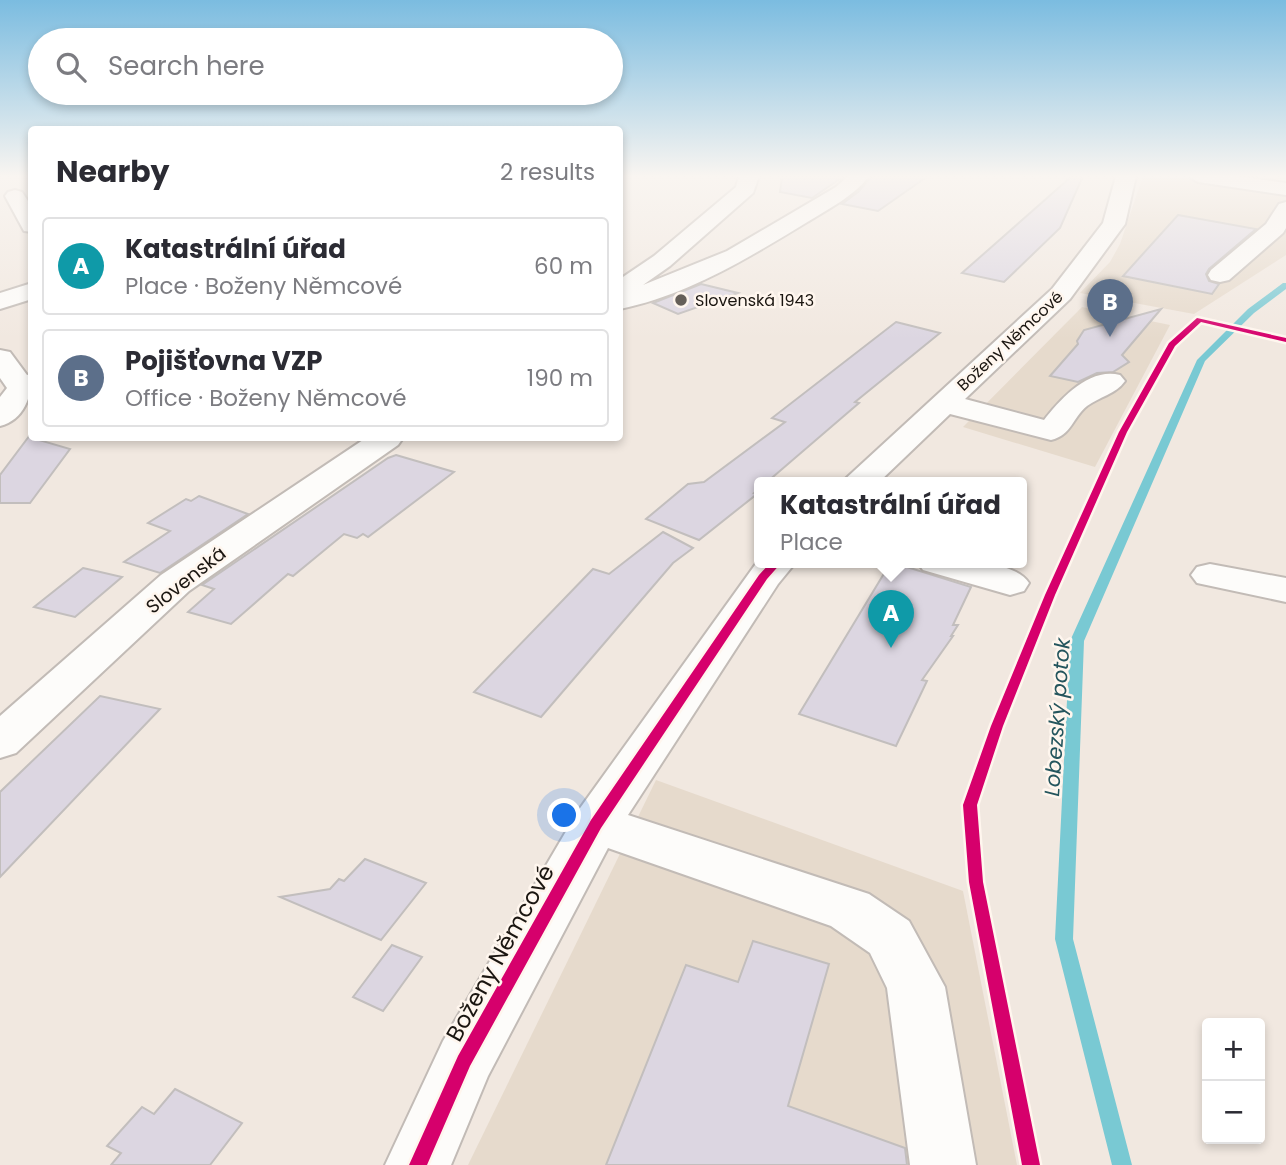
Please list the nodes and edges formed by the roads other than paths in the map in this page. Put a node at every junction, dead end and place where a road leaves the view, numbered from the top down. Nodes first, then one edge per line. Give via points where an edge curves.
1 (698, 230) edge
2 (778, 230) edge
3 (1109, 230) edge
4 (1272, 230) edge
5 (1220, 275) dead end
6 (623, 288) edge
7 (28, 291) edge
8 (0, 300) edge
9 (623, 300) edge
10 (0, 358) edge
11 (1110, 382) dead end
12 (27, 386) edge
13 (943, 403) junction
14 (0, 417) edge
15 (383, 441) edge
16 (864, 477) edge
17 (771, 568) edge
18 (957, 568) edge
19 (1210, 575) dead end
20 (1010, 583) dead end
21 (1286, 590) edge
22 (0, 742) edge
23 (596, 824) junction
24 (418, 1165) edge
25 (943, 1165) edge

1 - 6 street
2 - 9 street via 735,256
3 - 13 street, Boženy Němcové via 1061,294
4 - 5 street
7 - 8 street
10 - 12 street
11 - 13 street via 1075,401 1051,431
12 - 14 street
13 - 16 street, Boženy Němcové
15 - 22 street, Slovenská via 175,583
17 - 23 street, Boženy Němcové
18 - 20 street
19 - 21 street
23 - 24 street, Boženy Němcové via 464,1061
23 - 25 street via 850,910 890,937 916,987

